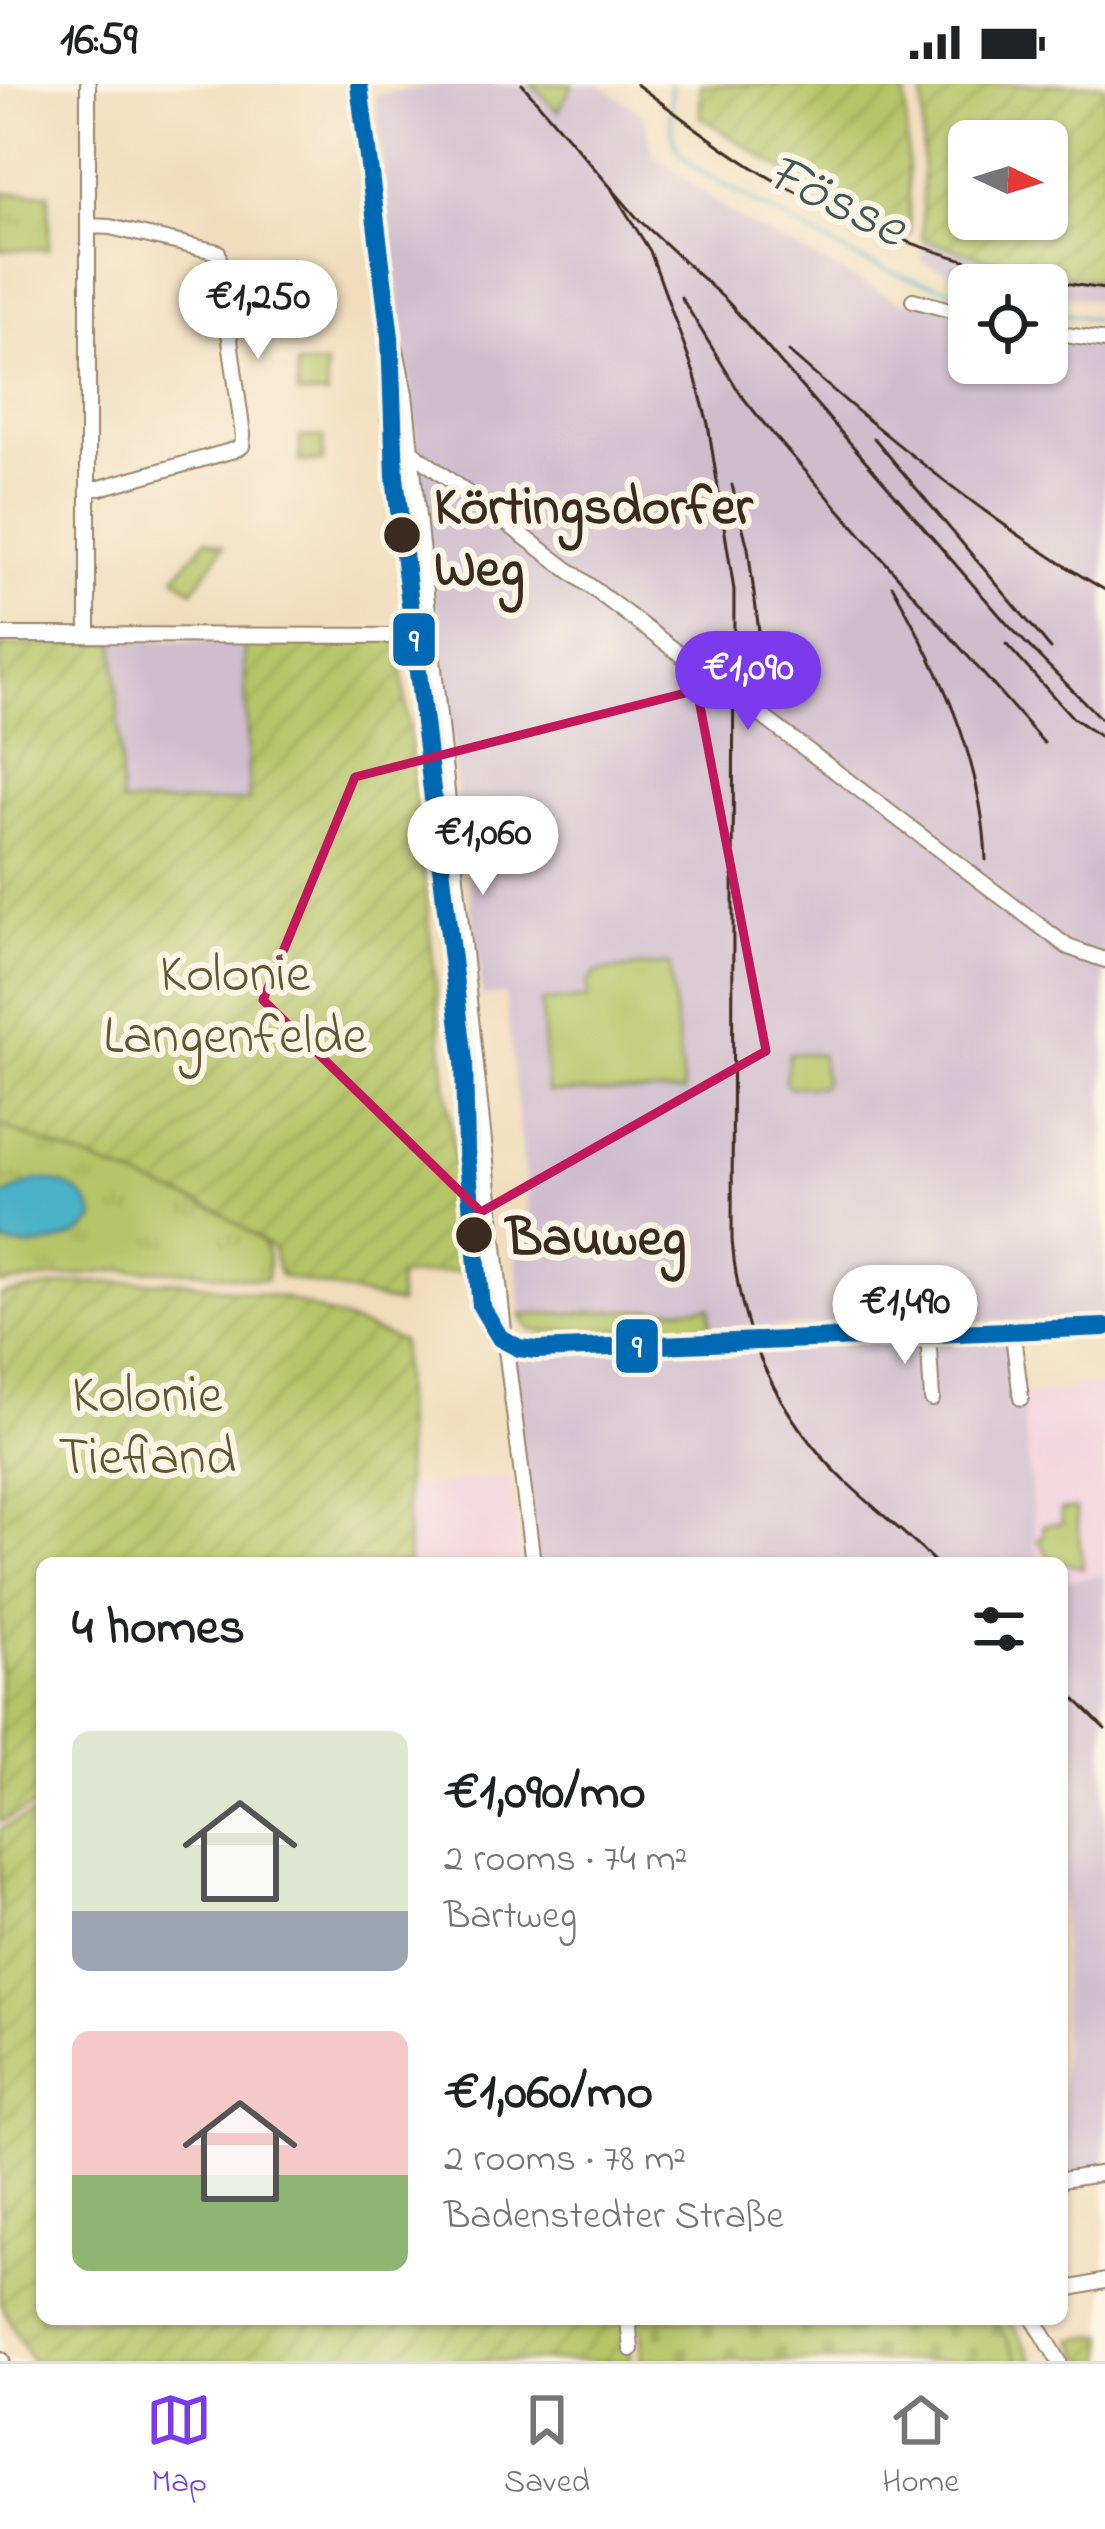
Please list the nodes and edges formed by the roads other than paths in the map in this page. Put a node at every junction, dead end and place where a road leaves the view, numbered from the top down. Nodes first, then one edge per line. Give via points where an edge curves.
1 (88, 84) edge
2 (362, 84) edge
3 (88, 226) junction
4 (913, 300) dead end
5 (948, 309) edge
6 (1068, 335) edge
7 (1105, 341) edge
8 (411, 451) junction
9 (88, 488) junction
10 (0, 635) edge
11 (88, 635) junction
12 (431, 635) junction
13 (1105, 960) edge
14 (1105, 1325) edge
15 (1012, 1328) junction
16 (928, 1333) junction
17 (506, 1352) junction
18 (1021, 1398) dead end
19 (932, 1400) dead end
20 (532, 1557) edge
21 (1105, 2173) edge
22 (1068, 2179) edge
23 (1105, 2282) edge
24 (1068, 2289) edge
25 (1038, 2325) edge
26 (1059, 2361) edge

1 - 3 street
2 - 8 street
3 - 9 street
3 - 9 street via 218,253 243,435 234,450
4 - 5 street
6 - 7 street
8 - 12 street
8 - 13 street via 1068,947
9 - 11 street
10 - 11 street
11 - 12 street
12 - 17 street
14 - 15 street
15 - 16 street
15 - 18 street
16 - 17 street
16 - 19 street
17 - 20 street
21 - 22 street
23 - 24 street
25 - 26 street

